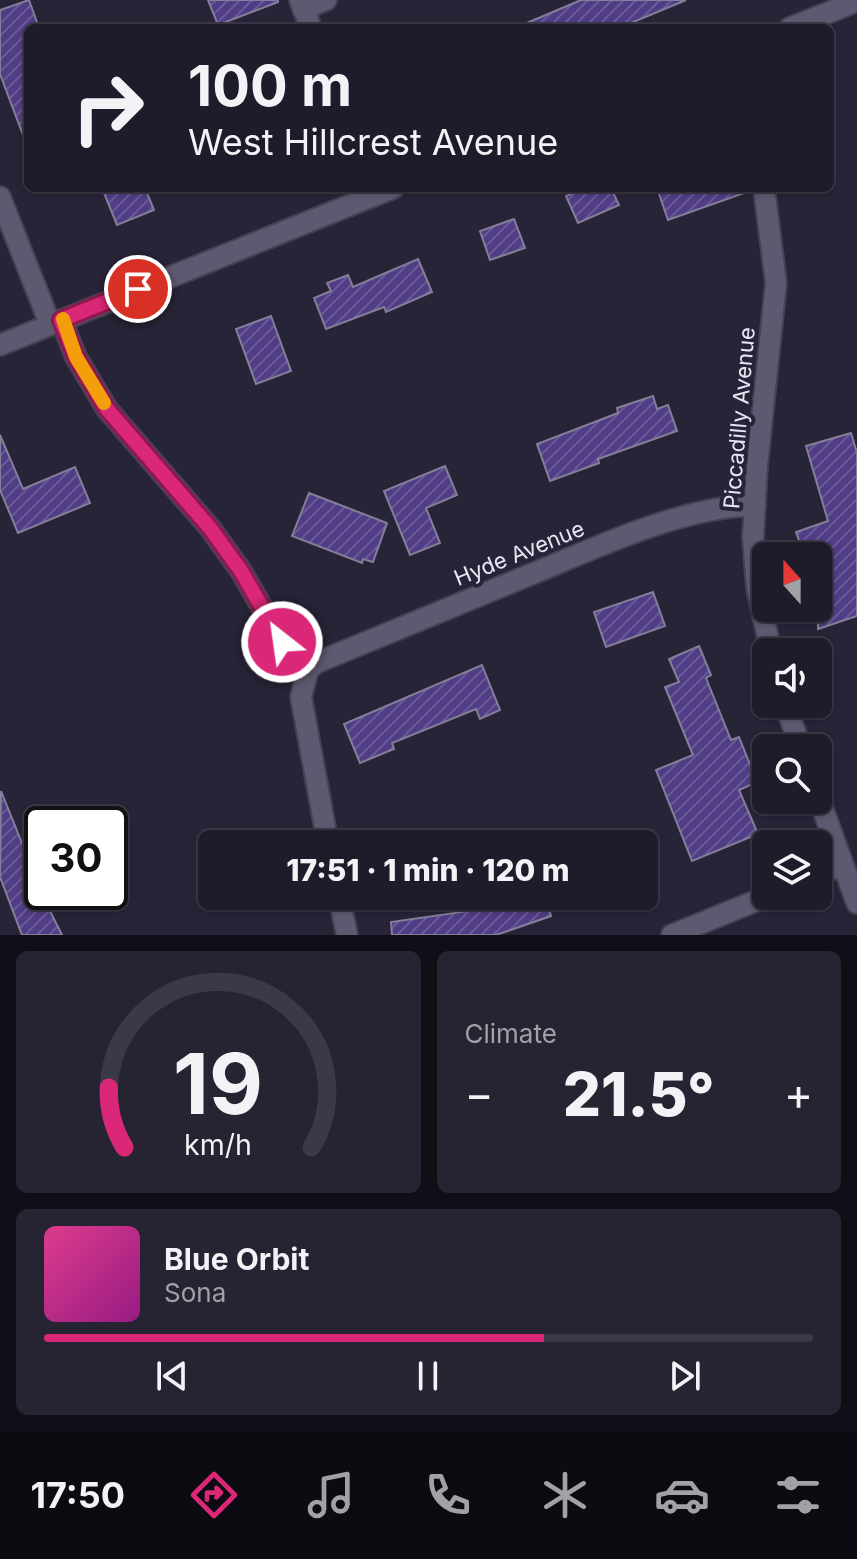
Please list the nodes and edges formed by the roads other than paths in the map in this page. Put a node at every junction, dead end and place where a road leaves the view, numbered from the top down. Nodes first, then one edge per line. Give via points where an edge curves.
1 (326, 0) edge
2 (857, 1) edge
3 (305, 12) edge
4 (800, 24) edge
5 (375, 192) edge
6 (765, 192) edge
7 (0, 197) edge
8 (56, 322) junction
9 (0, 345) edge
10 (755, 506) junction
11 (768, 638) edge
12 (308, 669) junction
13 (824, 814) edge
14 (325, 830) edge
15 (842, 865) junction
16 (832, 869) edge
17 (752, 902) edge
18 (857, 903) edge
19 (342, 910) edge
20 (347, 935) edge
21 (672, 935) edge

1 - 3 street
2 - 4 street
5 - 8 street
6 - 10 street, Piccadilly Avenue via 776,283
7 - 8 street
8 - 9 street
8 - 12 street via 107,409 210,528 282,642
10 - 11 street, Piccadilly Avenue via 757,588
10 - 12 street, Hyde Avenue via 708,511 627,535
12 - 14 street via 302,710
13 - 15 street
15 - 16 street
15 - 18 street
17 - 21 street
19 - 20 street

